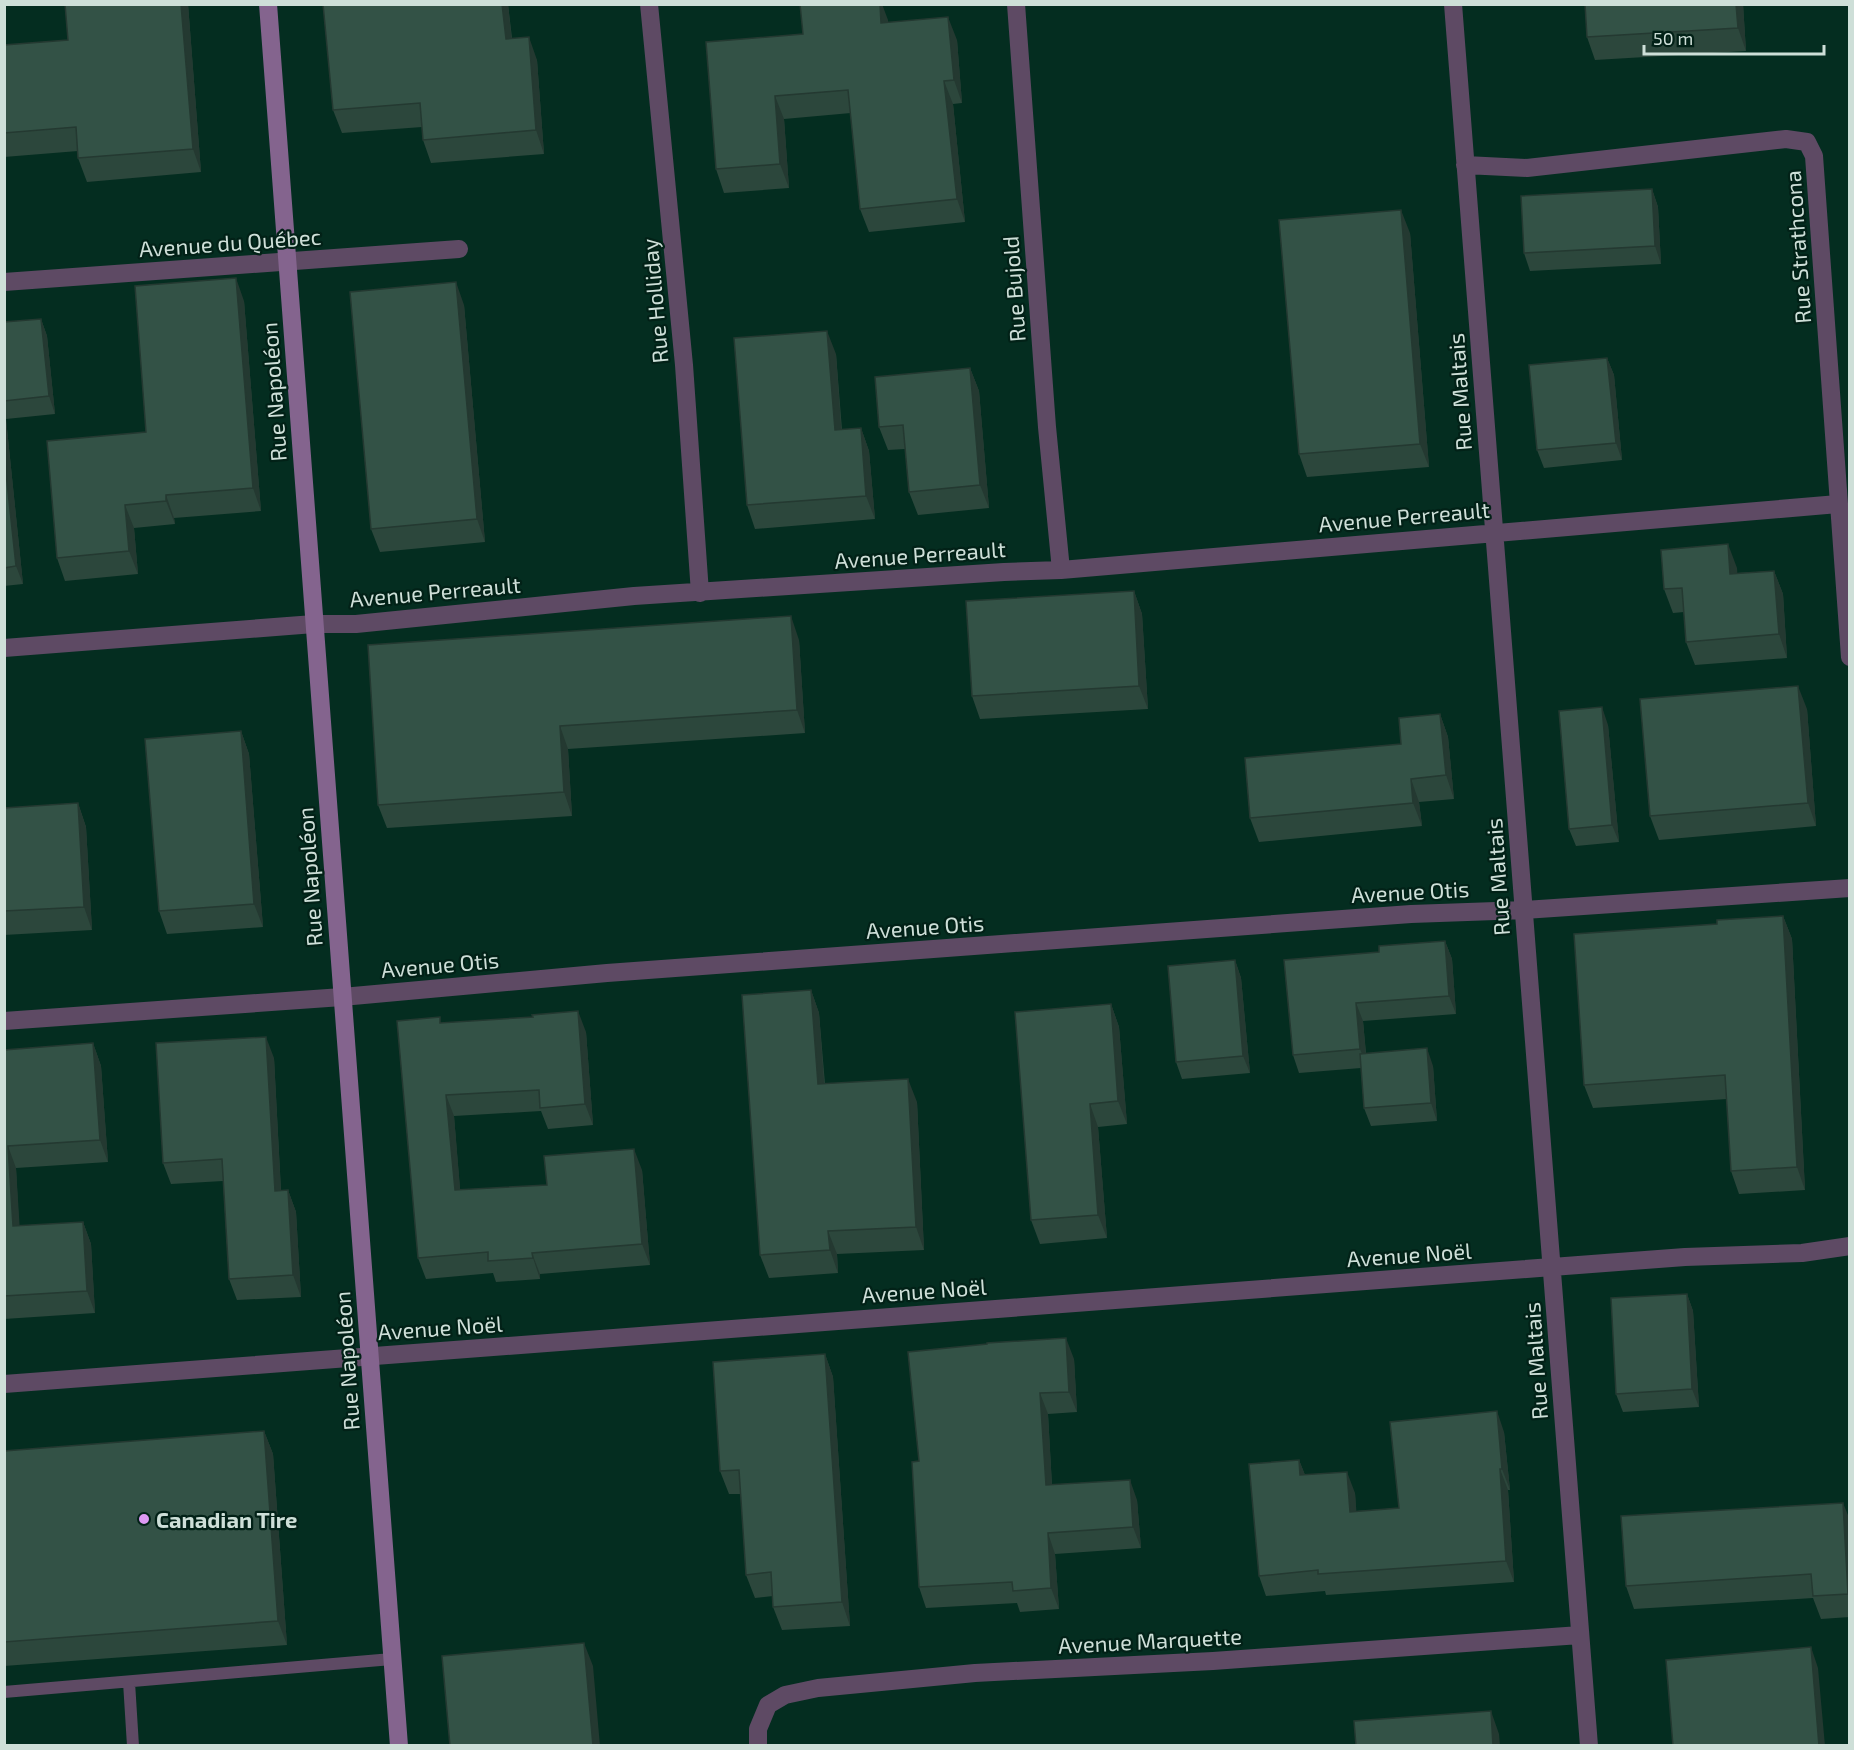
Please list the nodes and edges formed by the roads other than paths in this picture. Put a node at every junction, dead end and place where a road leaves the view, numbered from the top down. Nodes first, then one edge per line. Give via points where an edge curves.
1 (268, 4) edge
2 (649, 4) edge
3 (1016, 4) edge
4 (1453, 4) edge
5 (1465, 165) junction
6 (459, 249) dead end
7 (287, 262) junction
8 (4, 282) edge
9 (1838, 504) junction
10 (1494, 533) junction
11 (1061, 570) junction
12 (700, 593) junction
13 (314, 624) junction
14 (4, 648) edge
15 (1850, 657) edge
16 (1850, 888) edge
17 (1524, 910) junction
18 (342, 997) junction
19 (4, 1021) edge
20 (1849, 1246) edge
21 (1552, 1267) junction
22 (369, 1356) junction
23 (4, 1384) edge
24 (1580, 1635) junction
25 (392, 1659) junction
26 (129, 1682) junction
27 (4, 1692) edge
28 (133, 1746) edge
29 (399, 1746) edge
30 (758, 1746) edge
31 (1589, 1746) edge

1 - 7 street, Rue Napoléon
2 - 12 street, Rue Holliday via 684,365
3 - 11 street, Rue Bujold
4 - 5 street, Rue Maltais
5 - 9 street, Rue Strathcona via 1527,168 1786,139 1807,142 1814,156
5 - 10 street, Rue Maltais
6 - 7 street, Avenue du Québec
7 - 8 street, Avenue du Québec
7 - 13 street, Rue Napoléon
9 - 10 street, Avenue Perreault
9 - 15 street, Rue Strathcona
10 - 11 street, Avenue Perreault
10 - 17 street, Rue Maltais
11 - 12 street, Avenue Perreault
12 - 13 street, Avenue Perreault via 356,624
13 - 14 street, Avenue Perreault
13 - 18 street, Rue Napoléon
16 - 17 street, Avenue Otis
17 - 18 street, Avenue Otis via 1411,914 607,973
17 - 21 street, Rue Maltais
18 - 19 street, Avenue Otis
18 - 22 street, Rue Napoléon
20 - 21 street, Avenue Noël via 1802,1253
21 - 22 street, Avenue Noël
21 - 24 street, Rue Maltais
22 - 23 street, Avenue Noël
22 - 25 street, Rue Napoléon
24 - 30 street, Avenue Marquette via 975,1673 818,1688 785,1695 768,1705 758,1729
24 - 31 street, Rue Maltais
25 - 26 lane
25 - 29 street, Rue Napoléon
26 - 27 lane
26 - 28 lane

